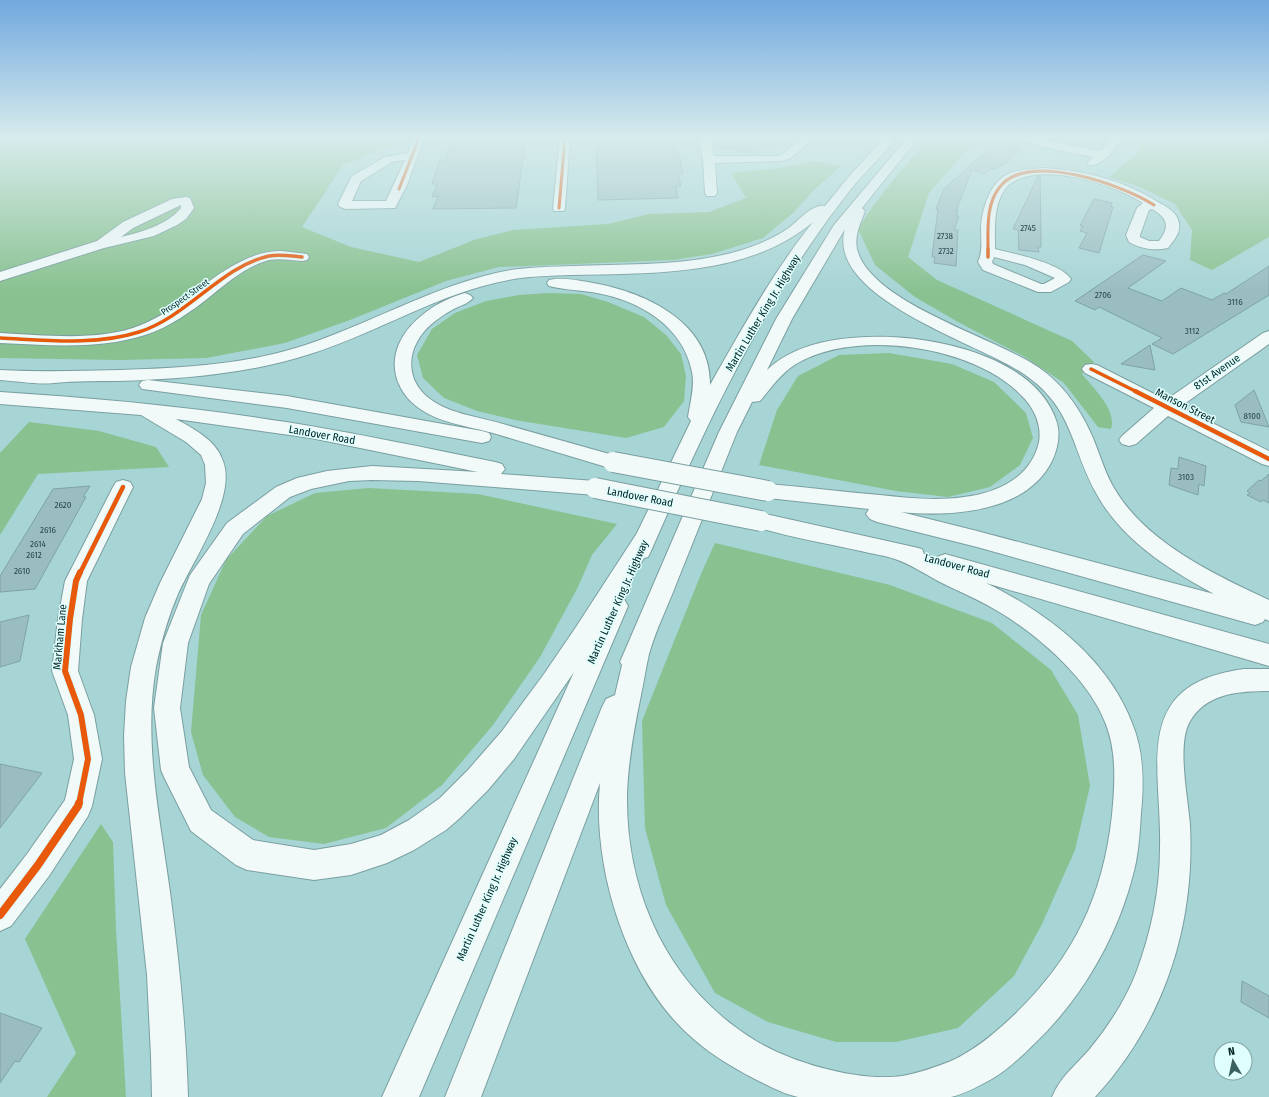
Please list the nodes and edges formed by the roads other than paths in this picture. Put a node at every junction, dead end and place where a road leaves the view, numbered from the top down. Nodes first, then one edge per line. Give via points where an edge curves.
1 (351, 189) edge
2 (399, 189) edge
3 (561, 189) edge
4 (711, 189) edge
5 (844, 189) edge
6 (872, 189) edge
7 (999, 189) edge
8 (1128, 189) edge
9 (842, 192) junction
10 (711, 193) dead end
11 (866, 196) junction
12 (1154, 205) dead end
13 (559, 208) dead end
14 (102, 244) junction
15 (988, 254) dead end
16 (302, 258) dead end
17 (0, 277) edge
18 (1269, 336) edge
19 (0, 338) edge
20 (1092, 370) dead end
21 (0, 375) edge
22 (40, 377) junction
23 (0, 398) edge
24 (1166, 408) junction
25 (146, 410) junction
26 (728, 432) junction
27 (694, 435) junction
28 (1129, 440) dead end
29 (1269, 459) edge
30 (613, 462) junction
31 (123, 487) dead end
32 (595, 488) junction
33 (768, 491) junction
34 (646, 538) junction
35 (901, 552) junction
36 (1269, 611) edge
37 (1269, 619) edge
38 (638, 649) junction
39 (1269, 655) edge
40 (1269, 680) edge
41 (0, 915) edge
42 (170, 1097) edge
43 (400, 1097) edge
44 (463, 1097) edge
45 (1070, 1097) edge

1 - 2 main road via 344,204 346,205 390,205
3 - 13 main road
4 - 10 main road
5 - 9 main road, Martin Luther King Jr. Highway
6 - 11 main road, Martin Luther King Jr. Highway
7 - 15 main road via 990,212
8 - 12 main road
9 - 22 main road via 789,234 758,249 715,261 649,269 536,272 489,278 457,287 321,346 241,366 175,373
9 - 27 main road, Martin Luther King Jr. Highway via 780,280
11 - 26 main road, Martin Luther King Jr. Highway via 839,228 819,259 784,319
11 - 36 main road via 849,243 852,257 867,277 905,306 1006,356 1047,383 1062,397 1073,414 1106,492 1131,524 1157,548 1184,566
14 - 14 main road via 128,225 176,202 186,201 188,208 174,222 135,238
14 - 17 main road
16 - 19 main road, Prospect Street via 273,256 248,264 166,320 138,332 116,337 84,339
18 - 24 main road, 81st Avenue
20 - 24 main road, Manson Street
21 - 22 main road
22 - 30 main road via 135,384 280,401
23 - 25 main road, Landover Road
24 - 28 main road, 81st Avenue
24 - 29 main road, Manson Street
25 - 32 main road, Landover Road via 287,429
25 - 42 main road via 201,443 212,457 216,476 216,486 209,506 169,588 153,629 141,678 137,708 140,773 164,986
26 - 33 main road via 763,386 787,362 824,348 878,341 912,343 944,349 973,358 996,369 1018,383 1036,400 1049,427 1047,455 1036,472 1008,493 981,502 930,507
26 - 38 main road, Martin Luther King Jr. Highway
27 - 30 main road via 702,383 699,363 690,344 680,329 665,316 621,294 568,284 542,283 503,287 473,295 447,307 428,319 409,340 403,355 403,371 413,392 425,403 466,420
27 - 34 main road, Martin Luther King Jr. Highway
30 - 33 main road, bridge
31 - 41 main road, Markham Lane via 76,581 71,612 65,671 81,715 88,759 78,806
32 - 34 main road via 399,473 351,473 317,479 284,491 242,520 220,545 200,577 175,639 169,675 168,728 175,768 187,803 210,832 224,844 243,854 285,865 305,865 326,864 372,854 392,846 431,823 480,779 535,710
32 - 35 main road, Landover Road, bridge
33 - 37 main road via 870,512 970,537
34 - 43 main road, Martin Luther King Jr. Highway
35 - 38 main road via 1008,605 1065,649 1095,682 1112,709 1120,725 1128,774 1128,800 1120,865 1108,906 1091,943 1071,976 1044,1009 985,1063 927,1087 898,1095 867,1096 831,1091 796,1082 765,1069 732,1049 704,1026 680,1001 661,973 641,939 629,906 620,873 612,811 616,755
35 - 39 main road, Landover Road via 1003,578
38 - 44 main road, Martin Luther King Jr. Highway
40 - 45 main road via 1233,682 1212,688 1189,702 1180,714 1175,725 1171,754 1176,851 1164,935 1155,968 1127,1027 1090,1076

